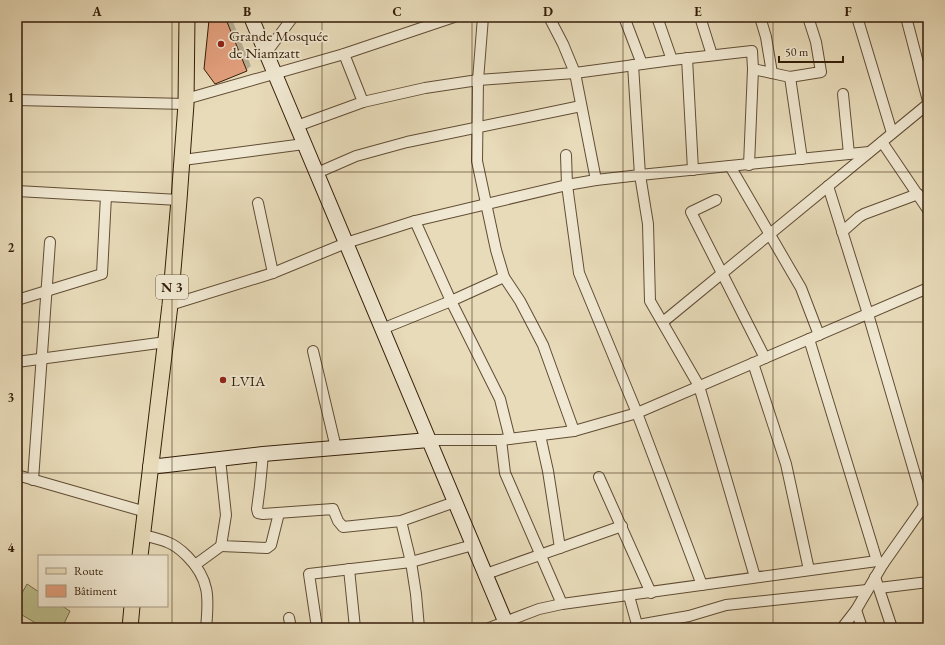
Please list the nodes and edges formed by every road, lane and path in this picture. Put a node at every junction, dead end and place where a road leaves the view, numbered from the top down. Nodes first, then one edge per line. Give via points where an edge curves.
1 (188, 17) edge
2 (251, 17) edge
3 (293, 17) edge
4 (454, 17) edge
5 (483, 17) edge
6 (549, 17) edge
7 (624, 17) edge
8 (657, 17) edge
9 (700, 17) edge
10 (760, 17) edge
11 (808, 17) edge
12 (857, 17) edge
13 (906, 17) edge
14 (266, 53) junction
15 (344, 54) junction
16 (712, 55) junction
17 (687, 58) junction
18 (672, 60) junction
19 (638, 65) junction
20 (752, 69) junction
21 (575, 73) junction
22 (772, 73) junction
23 (275, 74) junction
24 (790, 77) junction
25 (478, 80) junction
26 (843, 94) dead end
27 (17, 100) edge
28 (186, 102) junction
29 (363, 102) junction
30 (927, 105) edge
31 (581, 106) junction
32 (297, 126) junction
33 (476, 128) junction
34 (892, 133) junction
35 (882, 142) junction
36 (304, 144) junction
37 (869, 152) junction
38 (849, 154) junction
39 (566, 156) dead end
40 (802, 159) junction
41 (183, 160) junction
42 (749, 165) junction
43 (730, 166) junction
44 (693, 170) junction
45 (317, 173) junction
46 (640, 175) junction
47 (596, 180) junction
48 (567, 186) junction
49 (828, 186) junction
50 (17, 191) edge
51 (918, 194) junction
52 (106, 196) junction
53 (180, 200) junction
54 (716, 200) dead end
55 (258, 203) dead end
56 (487, 204) junction
57 (928, 210) edge
58 (415, 221) junction
59 (842, 232) junction
60 (770, 234) junction
61 (50, 242) dead end
62 (346, 243) junction
63 (273, 273) junction
64 (723, 273) junction
65 (504, 277) junction
66 (46, 291) junction
67 (927, 291) edge
68 (17, 300) edge
69 (451, 301) junction
70 (170, 305) junction
71 (868, 314) junction
72 (662, 322) junction
73 (382, 329) junction
74 (814, 337) junction
75 (166, 342) junction
76 (312, 351) dead end
77 (42, 358) junction
78 (765, 358) junction
79 (17, 362) edge
80 (753, 363) junction
81 (699, 386) junction
82 (637, 413) junction
83 (574, 431) junction
84 (540, 435) junction
85 (505, 439) junction
86 (429, 440) junction
87 (336, 448) junction
88 (263, 454) junction
89 (220, 459) junction
90 (150, 467) junction
91 (17, 475) edge
92 (599, 477) dead end
93 (33, 480) junction
94 (455, 502) junction
95 (926, 502) edge
96 (146, 512) junction
97 (279, 513) junction
98 (401, 522) junction
99 (622, 526) junction
100 (143, 536) junction
101 (473, 545) junction
102 (221, 546) junction
103 (560, 548) junction
104 (140, 555) edge
105 (541, 555) junction
106 (411, 562) junction
107 (880, 562) junction
108 (195, 565) junction
109 (349, 569) junction
110 (809, 570) junction
111 (486, 574) junction
112 (755, 577) junction
113 (875, 577) junction
114 (928, 582) edge
115 (702, 585) junction
116 (879, 588) junction
117 (867, 590) junction
118 (652, 593) junction
119 (630, 596) junction
120 (562, 604) junction
121 (132, 607) edge
122 (856, 610) junction
123 (507, 625) edge
124 (638, 627) edge
125 (130, 628) edge
126 (206, 628) edge
127 (317, 628) edge
128 (355, 628) edge
129 (419, 628) edge
130 (489, 628) edge
131 (842, 628) edge
132 (862, 628) edge
133 (892, 628) edge

1 - 28 main road, N 3
2 - 14 street
3 - 14 street
4 - 15 street
5 - 25 street
6 - 21 street
7 - 19 street
8 - 18 street
9 - 16 street
10 - 22 street
11 - 24 street via 816,42 820,72
12 - 34 street
13 - 30 street
14 - 23 street
15 - 23 street
15 - 29 street
16 - 17 street
16 - 20 street via 752,51
17 - 18 street
17 - 44 street
18 - 19 street
19 - 21 street
19 - 46 street
20 - 22 street
20 - 42 street
21 - 25 street
21 - 31 street
22 - 24 street
23 - 28 street
23 - 32 street
24 - 40 street
25 - 29 street via 425,88
25 - 33 street
26 - 38 street
27 - 28 street
28 - 41 main road, N 3
29 - 32 street
30 - 34 street
31 - 33 street
31 - 47 street
32 - 36 street
33 - 45 street via 407,142 356,156
33 - 56 street via 477,161
34 - 35 street
35 - 37 street
35 - 51 street
36 - 41 street
36 - 45 street
37 - 38 street
37 - 49 street
38 - 40 street
39 - 48 street
40 - 42 street
41 - 53 main road, N 3
42 - 43 street
43 - 44 street
43 - 60 street
44 - 46 street
45 - 62 street
46 - 47 street
46 - 72 street via 648,224 650,301
47 - 48 street
48 - 56 street
48 - 82 street via 579,273
49 - 59 street
49 - 60 street
50 - 52 street
51 - 57 street
51 - 59 street via 864,214
52 - 53 street
52 - 66 street via 102,274
53 - 70 main road, N 3
54 - 64 street via 691,212
55 - 63 street
56 - 58 street
56 - 65 street
58 - 62 street
58 - 69 street
59 - 71 street
60 - 64 street
60 - 74 street via 801,288
61 - 66 street
62 - 63 street
62 - 73 street
63 - 70 street
64 - 72 street
64 - 78 street
65 - 69 street
65 - 83 street via 543,345
66 - 68 street
66 - 77 street
67 - 71 street
69 - 73 street
69 - 85 street via 500,399
70 - 75 main road, N 3
71 - 74 street
71 - 95 street
72 - 81 street
73 - 86 street
74 - 78 street
74 - 107 street
75 - 77 street
75 - 90 main road, N 3
76 - 87 street
77 - 79 street
77 - 93 street
78 - 80 street
80 - 81 street
80 - 110 street via 786,464
81 - 82 street
81 - 112 street
82 - 83 street
82 - 115 street
83 - 84 street
84 - 85 street
84 - 103 street
85 - 86 street
85 - 105 street via 505,473
86 - 87 street
86 - 94 street
87 - 88 street
88 - 89 street
88 - 97 street via 258,513
89 - 90 street
89 - 102 street via 226,515
90 - 96 main road, N 3
91 - 93 street
92 - 99 street
93 - 96 street
94 - 98 street
94 - 101 street
95 - 107 street
96 - 100 main road, N 3
97 - 98 street via 333,509 343,527
97 - 102 street via 271,545 267,548
98 - 106 street
99 - 103 street
99 - 118 street
100 - 104 main road, N 3
100 - 108 street via 176,546
101 - 106 street
101 - 111 street
102 - 108 street
103 - 105 street
105 - 111 street
105 - 120 street
106 - 109 street
106 - 129 street
107 - 110 street
107 - 113 street
108 - 126 street via 204,580 207,592
109 - 127 street via 309,574
109 - 128 street
110 - 112 street
111 - 123 street
112 - 115 street
113 - 116 street
113 - 117 street
114 - 116 street
115 - 118 street
116 - 133 street
117 - 122 street
117 - 124 street via 726,605
118 - 119 street
119 - 120 street
119 - 124 street
120 - 123 street via 539,609
121 - 125 main road
122 - 131 street
122 - 132 street
123 - 130 street

